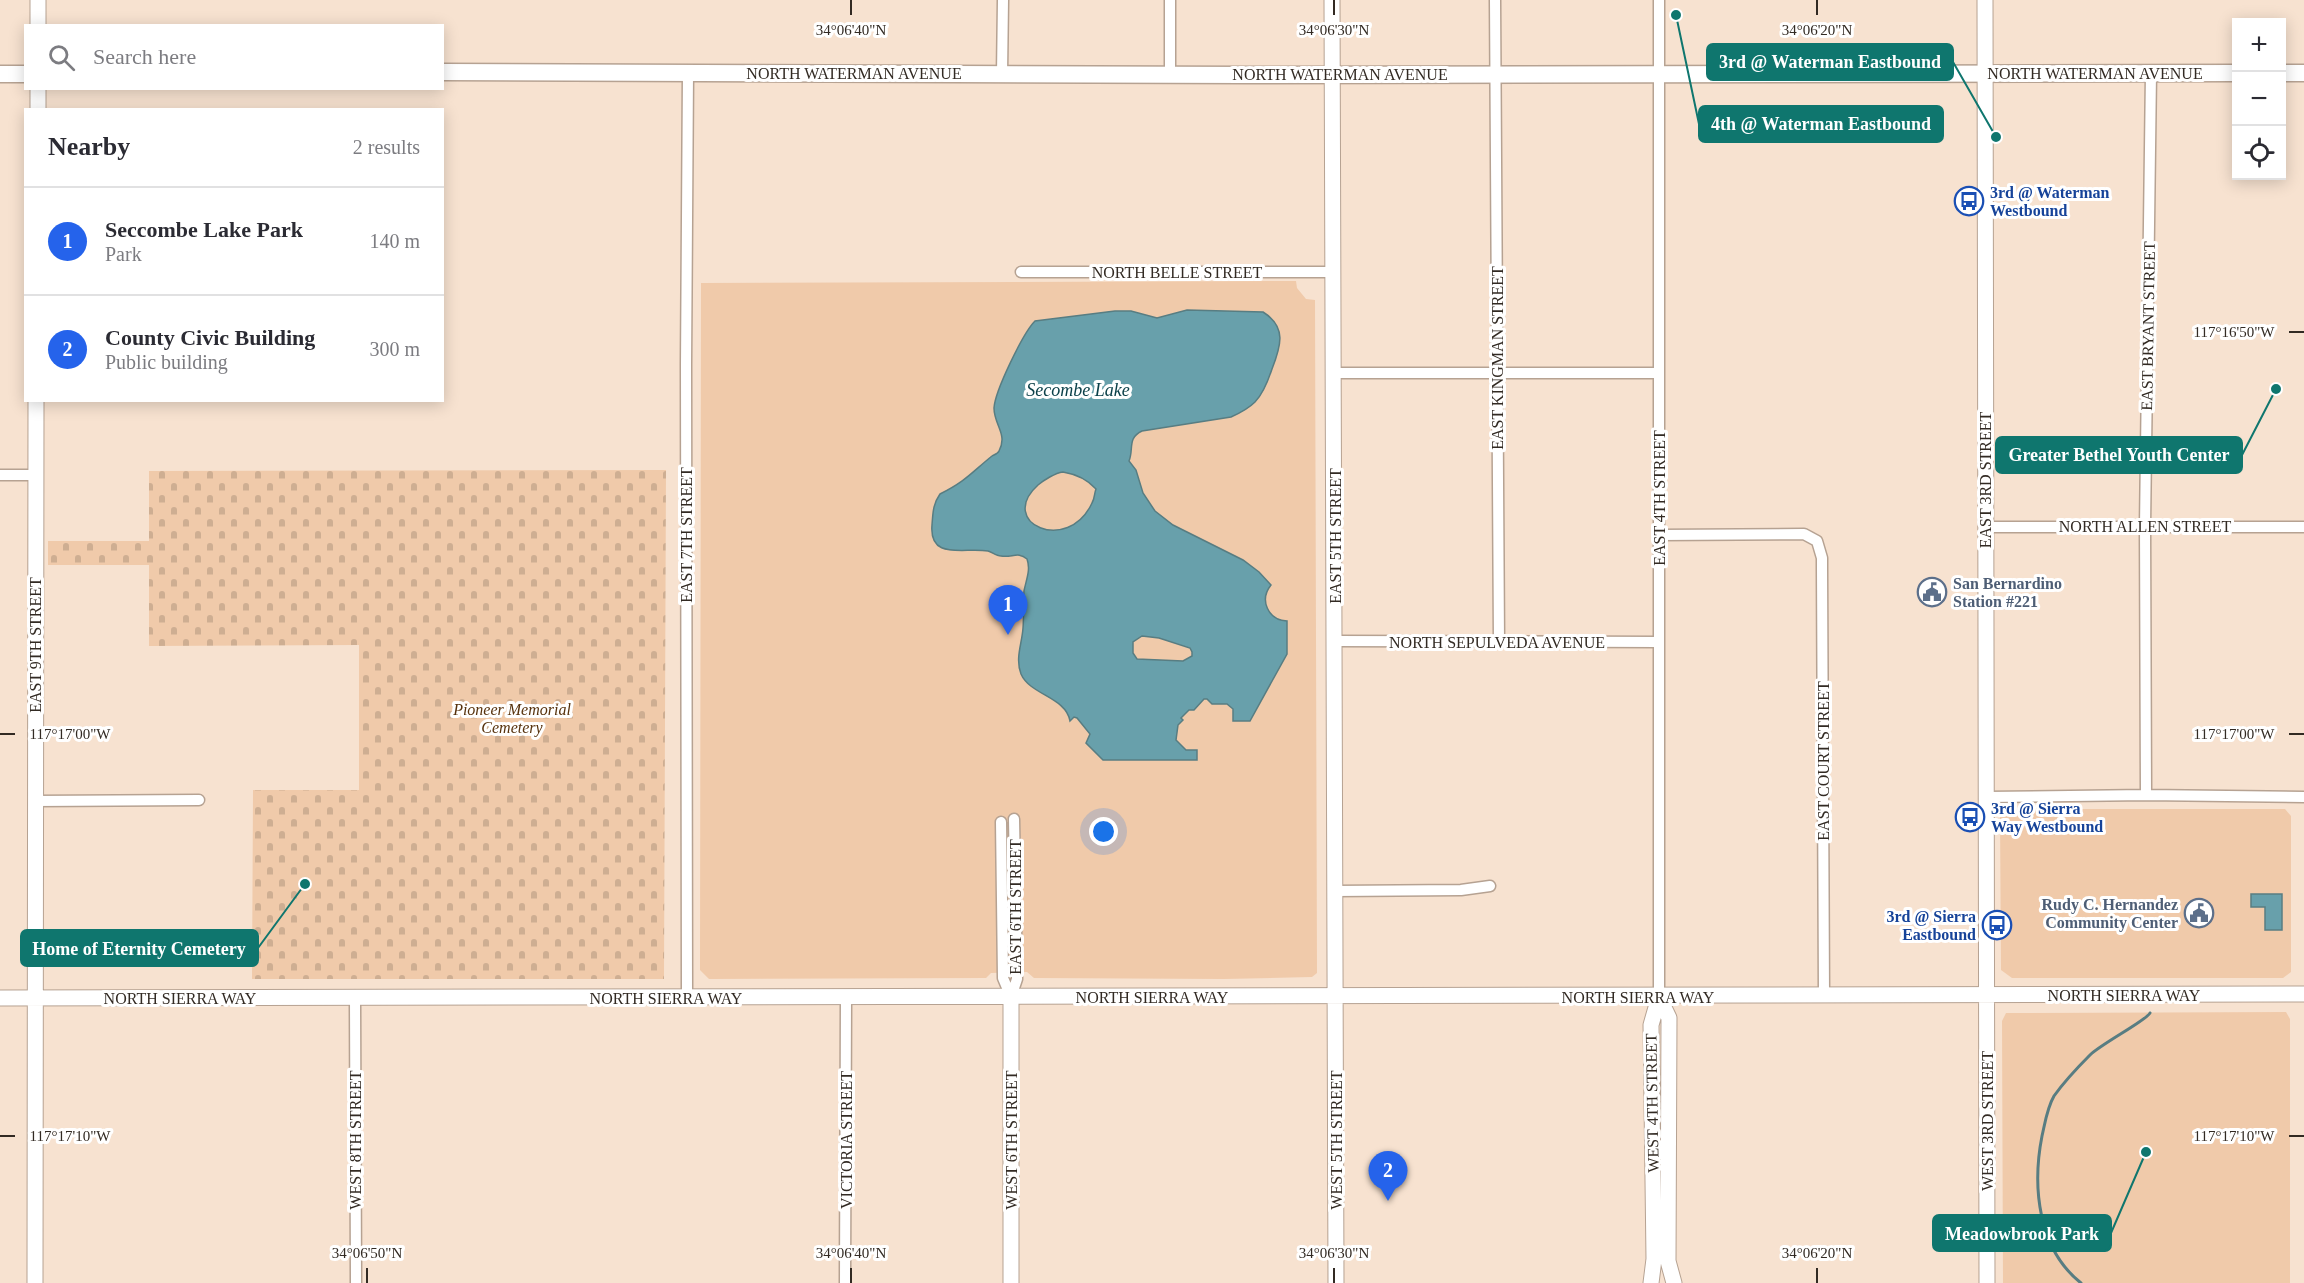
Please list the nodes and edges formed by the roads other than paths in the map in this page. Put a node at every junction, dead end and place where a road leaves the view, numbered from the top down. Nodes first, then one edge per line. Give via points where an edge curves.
1 (38, 0) edge
2 (1003, 0) edge
3 (1170, 0) edge
4 (1332, 0) edge
5 (1495, 0) edge
6 (1659, 0) edge
7 (1985, 0) edge
8 (38, 24) edge
9 (444, 72) edge
10 (1985, 72) junction
11 (688, 73) junction
12 (2151, 73) junction
13 (2232, 73) edge
14 (2286, 73) edge
15 (2304, 73) edge
16 (0, 74) edge
17 (24, 74) edge
18 (1002, 74) junction
19 (1170, 74) junction
20 (1331, 74) junction
21 (1495, 74) junction
22 (1658, 74) junction
23 (38, 90) edge
24 (38, 108) edge
25 (1021, 272) dead end
26 (1334, 272) junction
27 (1334, 373) junction
28 (1497, 374) junction
29 (1659, 374) junction
30 (36, 402) edge
31 (0, 475) edge
32 (36, 475) junction
33 (1985, 526) junction
34 (2145, 526) junction
35 (2304, 527) edge
36 (1659, 535) junction
37 (1335, 641) junction
38 (1499, 642) junction
39 (1659, 642) junction
40 (2146, 795) junction
41 (1986, 797) junction
42 (2304, 797) edge
43 (199, 800) dead end
44 (35, 801) junction
45 (1014, 819) dead end
46 (1000, 822) dead end
47 (1490, 886) dead end
48 (1335, 891) junction
49 (2304, 994) edge
50 (1824, 996) junction
51 (1986, 996) junction
52 (846, 997) junction
53 (1011, 997) junction
54 (1335, 997) junction
55 (1659, 997) junction
56 (0, 998) edge
57 (34, 998) junction
58 (355, 998) junction
59 (687, 998) junction
60 (35, 1283) edge
61 (356, 1283) edge
62 (845, 1283) edge
63 (1011, 1283) edge
64 (1336, 1283) edge
65 (1651, 1283) edge
66 (1657, 1283) edge
67 (1669, 1283) edge
68 (1674, 1283) edge
69 (1987, 1283) edge

1 - 8 street
2 - 18 street
3 - 19 street
4 - 20 street
5 - 21 street, EAST KINGMAN STREET
6 - 22 street, EAST 4TH STREET
7 - 10 street, EAST 3RD STREET
9 - 11 main road, NORTH WATERMAN AVENUE
10 - 12 main road, NORTH WATERMAN AVENUE
10 - 22 main road, NORTH WATERMAN AVENUE
10 - 33 street, EAST 3RD STREET
11 - 18 main road, NORTH WATERMAN AVENUE
11 - 59 street, EAST 7TH STREET
12 - 13 main road, NORTH WATERMAN AVENUE
12 - 34 street, EAST BRYANT STREET
14 - 15 main road
16 - 17 main road
18 - 19 main road, NORTH WATERMAN AVENUE
19 - 20 main road, NORTH WATERMAN AVENUE
20 - 21 main road, NORTH WATERMAN AVENUE
20 - 26 street, EAST 5TH STREET
21 - 22 main road, NORTH WATERMAN AVENUE
21 - 28 street, EAST KINGMAN STREET
22 - 29 street, EAST 4TH STREET
23 - 24 street
25 - 26 street, NORTH BELLE STREET
26 - 27 street, EAST 5TH STREET
27 - 28 street
27 - 37 street, EAST 5TH STREET
28 - 29 street
28 - 38 street, EAST KINGMAN STREET
29 - 36 street, EAST 4TH STREET
30 - 32 street, EAST 9TH STREET
31 - 32 street
32 - 44 street, EAST 9TH STREET
33 - 34 street, NORTH ALLEN STREET
33 - 41 street, EAST 3RD STREET
34 - 35 street, NORTH ALLEN STREET
34 - 40 street, EAST BRYANT STREET
36 - 39 street, EAST 4TH STREET
36 - 50 street, EAST COURT STREET via 1804,534 1817,541 1822,558
37 - 38 street, NORTH SEPULVEDA AVENUE
37 - 48 street, EAST 5TH STREET
38 - 39 street, NORTH SEPULVEDA AVENUE
39 - 55 street, EAST 4TH STREET
40 - 41 street
40 - 42 street
41 - 51 street, EAST 3RD STREET
43 - 44 street
44 - 57 street, EAST 9TH STREET
45 - 53 street, EAST 6TH STREET via 1017,979
46 - 53 street, EAST 6TH STREET via 1003,978
47 - 48 street via 1461,890
48 - 54 street, EAST 5TH STREET
49 - 51 street, NORTH SIERRA WAY
50 - 51 street, NORTH SIERRA WAY
50 - 55 street, NORTH SIERRA WAY
51 - 69 street, WEST 3RD STREET
52 - 53 street, NORTH SIERRA WAY
52 - 59 street, NORTH SIERRA WAY
52 - 62 street, VICTORIA STREET
53 - 54 street, NORTH SIERRA WAY
53 - 63 street, WEST 6TH STREET
54 - 55 street, NORTH SIERRA WAY
54 - 64 street, WEST 5TH STREET
55 - 65 street, WEST 4TH STREET via 1651,1025
55 - 68 street, WEST 4TH STREET via 1669,1018 1668,1261
56 - 57 street, NORTH SIERRA WAY
57 - 58 street, NORTH SIERRA WAY
57 - 60 street, EAST 9TH STREET
58 - 59 street, NORTH SIERRA WAY
58 - 61 street, WEST 8TH STREET
66 - 67 street

